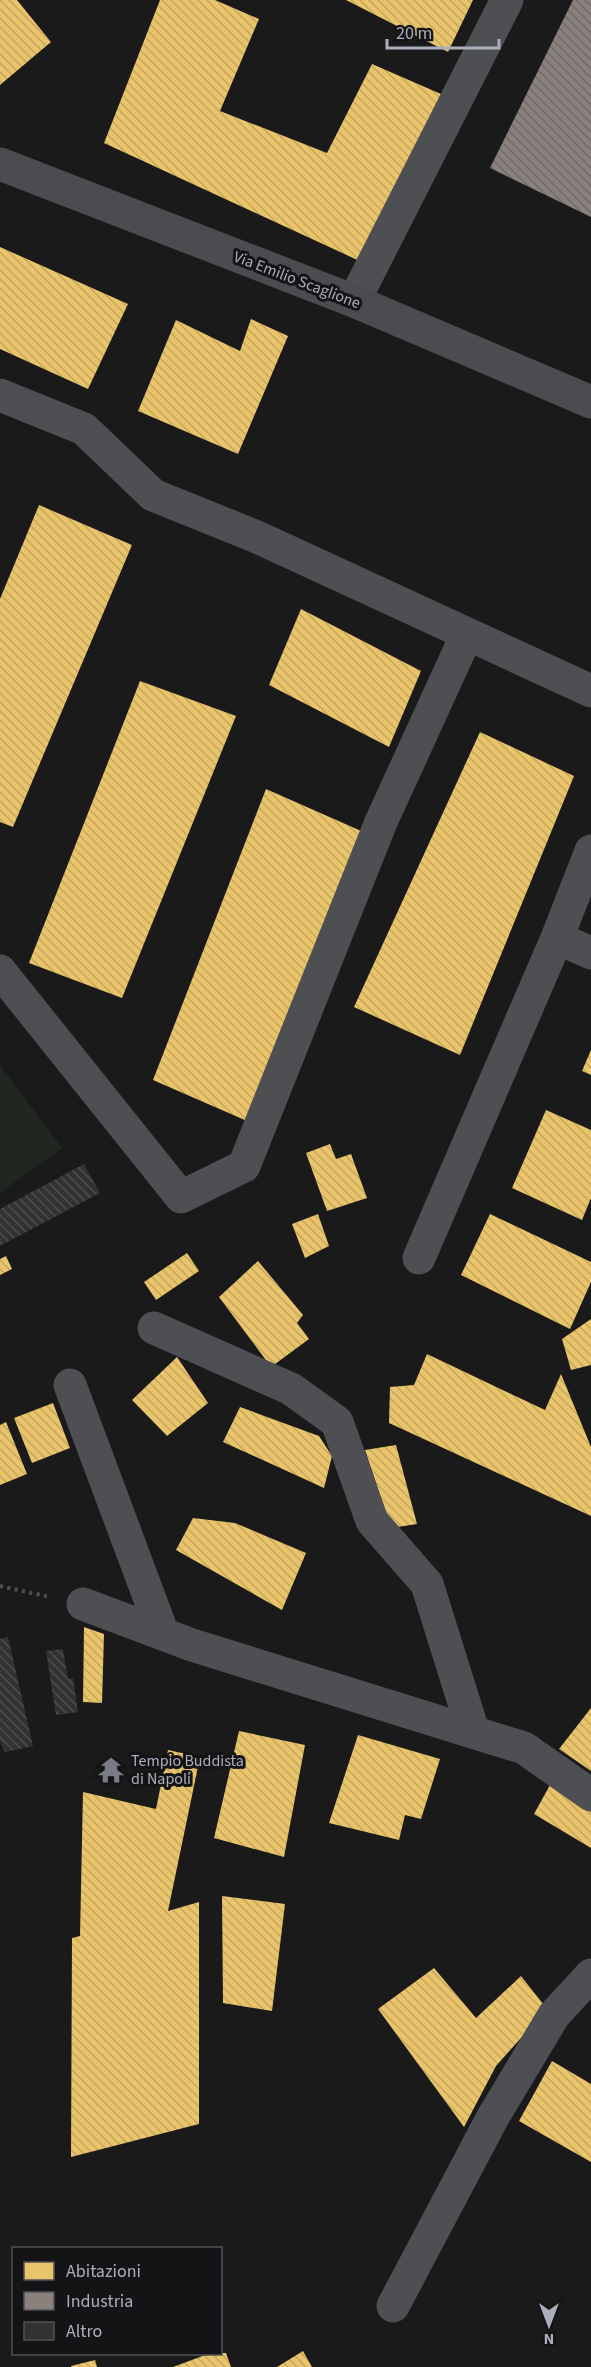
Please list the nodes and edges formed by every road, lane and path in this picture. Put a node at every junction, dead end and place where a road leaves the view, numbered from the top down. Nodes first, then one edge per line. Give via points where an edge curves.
1 (507, 0) edge
2 (0, 164) edge
3 (354, 301) junction
4 (0, 395) edge
5 (591, 402) edge
6 (467, 634) junction
7 (591, 691) edge
8 (591, 851) edge
9 (557, 938) junction
10 (591, 953) edge
11 (0, 971) edge
12 (419, 1258) dead end
13 (154, 1328) dead end
14 (70, 1385) dead end
15 (0, 1586) edge
16 (83, 1604) joint
17 (163, 1634) junction
18 (473, 1731) junction
19 (591, 1795) edge
20 (591, 1975) edge
21 (393, 2306) dead end

1 - 3 street
2 - 3 main road, Via Emilio Scaglione
3 - 5 main road, Via Emilio Scaglione
4 - 6 street via 84,429 153,495 257,537
6 - 7 street
6 - 11 street via 381,822 244,1166 181,1197
8 - 9 street
9 - 10 street
9 - 12 street
13 - 18 street via 291,1389 337,1422 372,1521 427,1584
14 - 17 street
15 - 16 path
16 - 17 street
17 - 18 street via 372,1703
18 - 19 street via 524,1748
20 - 21 street via 554,2015 493,2117

